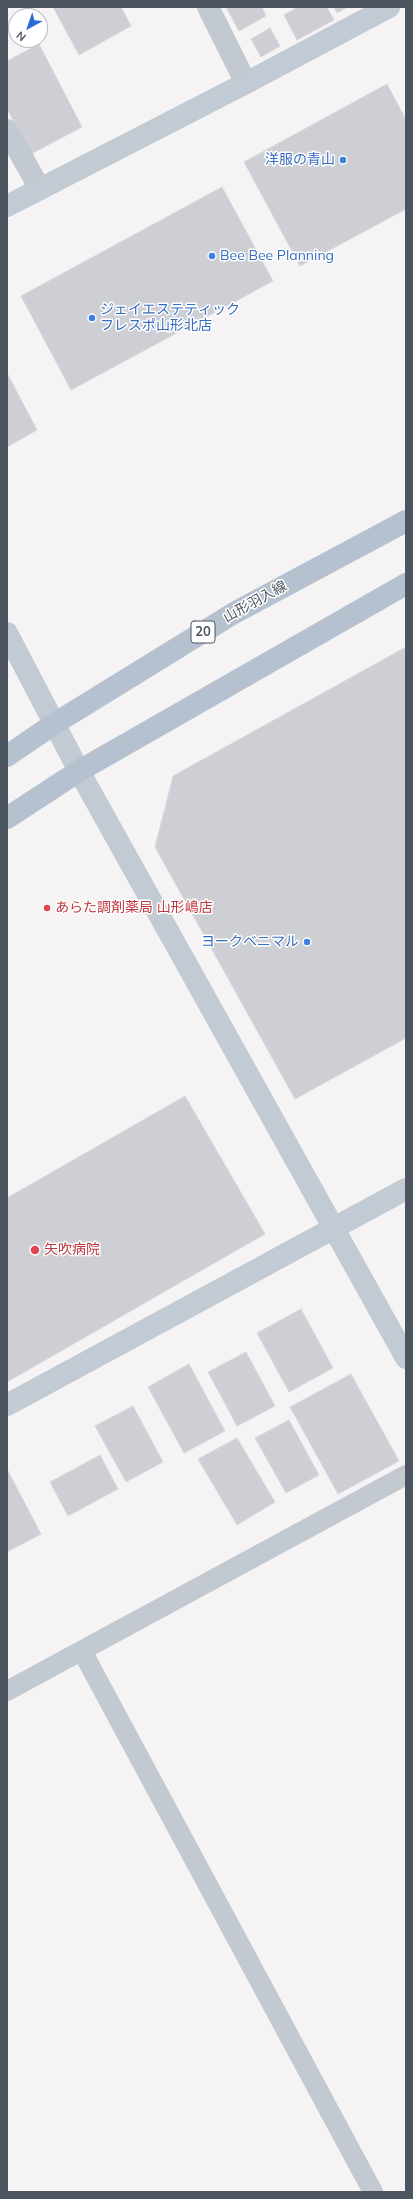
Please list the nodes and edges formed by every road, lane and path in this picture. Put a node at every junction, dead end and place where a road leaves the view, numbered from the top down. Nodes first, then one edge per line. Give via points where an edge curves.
1 (208, 7) edge
2 (389, 7) edge
3 (246, 83) junction
4 (7, 130) edge
5 (40, 189) junction
6 (7, 206) edge
7 (406, 521) edge
8 (406, 584) edge
9 (7, 633) edge
10 (54, 724) junction
11 (7, 756) edge
12 (79, 771) junction
13 (7, 818) edge
14 (406, 1189) edge
15 (334, 1229) junction
16 (406, 1358) edge
17 (7, 1405) edge
18 (406, 1475) edge
19 (82, 1651) junction
20 (7, 1692) edge
21 (373, 2192) edge

1 - 3 street
2 - 3 street
3 - 5 street
4 - 5 street
5 - 6 street
7 - 10 main road, 山形羽入線 / 20 via 234,613
8 - 12 main road
9 - 10 street
10 - 11 main road, 山形羽入線 / 20
10 - 12 street
12 - 13 main road
12 - 15 street
14 - 15 street
15 - 16 street
15 - 17 street
18 - 19 lane
19 - 20 lane
19 - 21 lane

